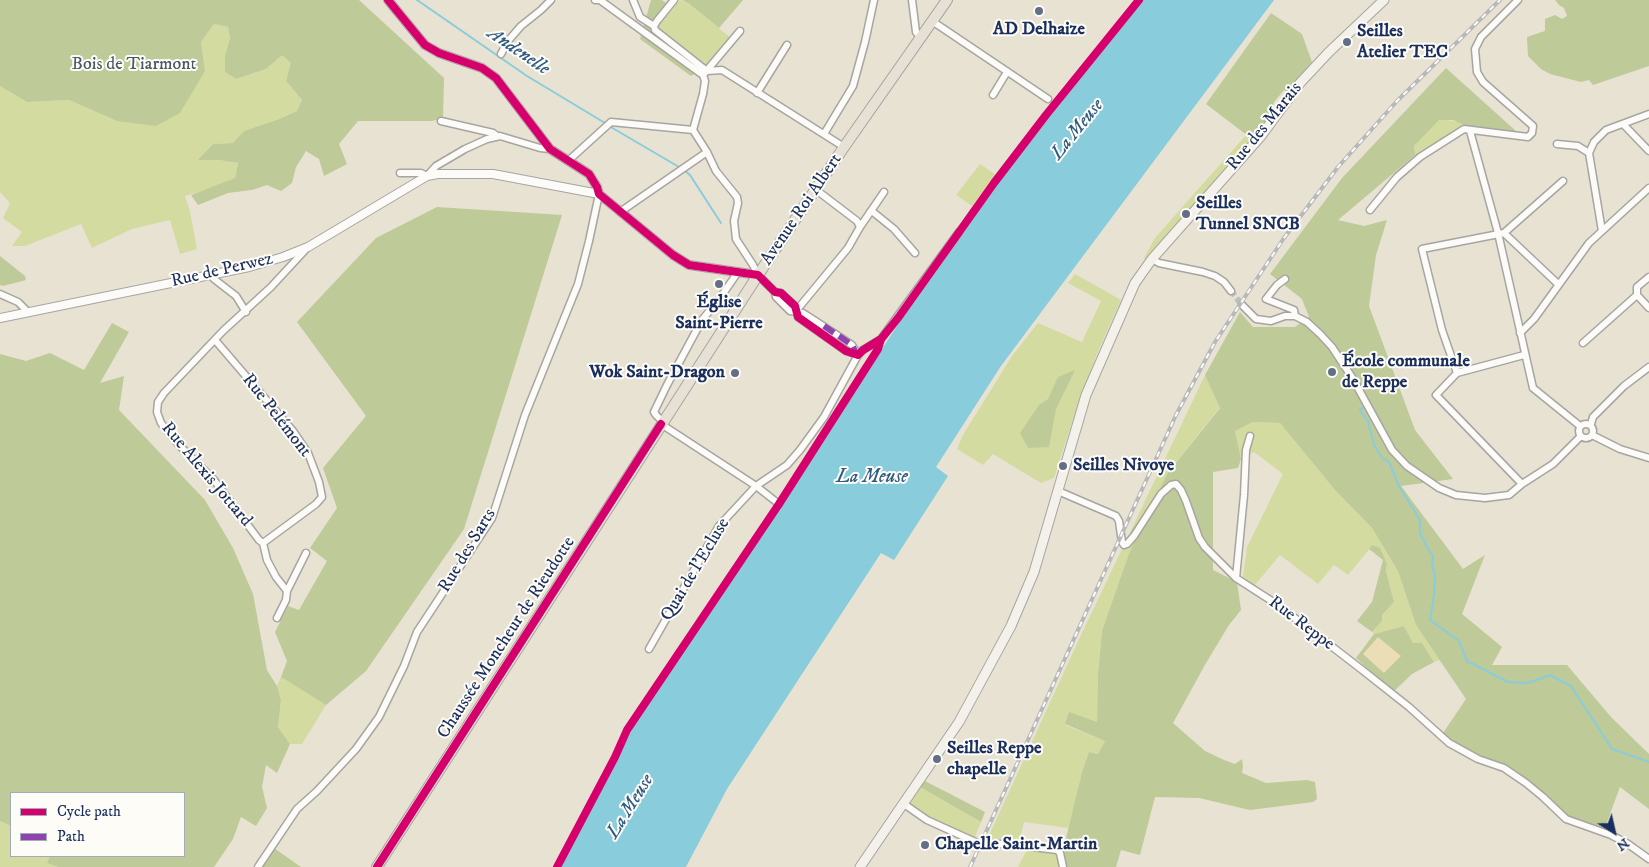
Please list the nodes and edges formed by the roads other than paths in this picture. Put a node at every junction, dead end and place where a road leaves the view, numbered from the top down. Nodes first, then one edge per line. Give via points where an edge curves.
1 (388, 0) edge
2 (551, 0) edge
3 (595, 0) edge
4 (600, 0) edge
5 (633, 0) edge
6 (674, 0) edge
7 (874, 0) edge
8 (912, 0) edge
9 (947, 0) edge
10 (1384, 0) edge
11 (1518, 0) edge
12 (932, 22) junction
13 (654, 26) junction
14 (740, 31) dead end
15 (921, 38) junction
16 (787, 45) dead end
17 (501, 54) dead end
18 (1007, 72) junction
19 (705, 73) junction
20 (758, 93) junction
21 (993, 94) dead end
22 (1048, 99) dead end
23 (1649, 114) edge
24 (441, 121) dead end
25 (1623, 124) junction
26 (693, 130) junction
27 (1470, 131) junction
28 (824, 134) junction
29 (497, 136) junction
30 (1557, 144) dead end
31 (844, 147) junction
32 (550, 148) junction
33 (1649, 151) edge
34 (707, 152) junction
35 (1589, 153) junction
36 (568, 161) junction
37 (400, 172) dead end
38 (426, 176) junction
39 (1563, 181) dead end
40 (1649, 188) edge
41 (815, 189) junction
42 (884, 192) dead end
43 (599, 194) junction
44 (1370, 210) dead end
45 (620, 212) junction
46 (870, 212) junction
47 (860, 227) junction
48 (1602, 231) junction
49 (959, 232) dead end
50 (1501, 233) junction
51 (308, 247) junction
52 (915, 253) dead end
53 (1152, 260) junction
54 (738, 272) junction
55 (212, 275) junction
56 (758, 275) junction
57 (1649, 277) edge
58 (1285, 279) dead end
59 (1558, 284) junction
60 (1231, 291) tunnel mouth
61 (0, 294) edge
62 (1637, 295) junction
63 (1242, 305) tunnel mouth
64 (1649, 308) edge
65 (796, 311) junction
66 (28, 312) junction
67 (246, 312) junction
68 (1295, 316) junction
69 (0, 318) edge
70 (1520, 333) junction
71 (215, 340) junction
72 (1582, 343) dead end
73 (858, 355) junction
74 (1524, 355) junction
75 (1649, 367) edge
76 (1457, 373) junction
77 (662, 423) junction
78 (1591, 424) junction
79 (1580, 426) junction
80 (1592, 435) junction
81 (1250, 436) dead end
82 (1581, 436) junction
83 (1649, 458) edge
84 (1522, 484) junction
85 (756, 486) junction
86 (1058, 491) junction
87 (780, 504) dead end
88 (263, 543) junction
89 (306, 553) dead end
90 (1236, 578) junction
91 (287, 592) junction
92 (277, 618) dead end
93 (649, 649) dead end
94 (904, 804) junction
95 (1649, 859) edge
96 (258, 867) edge
97 (376, 867) edge
98 (860, 867) edge
99 (1062, 867) edge

1 - 32 street via 425,45 467,61 496,78
2 - 17 street via 521,26
3 - 4 street
4 - 19 street
5 - 13 street via 640,17
6 - 13 street
7 - 28 street via 853,86
8 - 15 street via 916,32
9 - 12 main road, Avenue Roi Albert
10 - 53 main road, Rue des Marais via 1300,83 1261,136
11 - 27 street via 1481,37 1475,49 1477,72 1483,82 1533,126 1532,133 1528,138
12 - 15 main road, Avenue Roi Albert
12 - 18 street
13 - 19 street
14 - 19 street
15 - 31 main road, Avenue Roi Albert
16 - 20 street
18 - 21 street
18 - 22 street
19 - 20 street via 722,70
19 - 26 street
20 - 28 street
23 - 25 street
24 - 29 street
25 - 33 street
25 - 35 street via 1606,130 1594,142
26 - 34 street
26 - 36 street via 611,122
27 - 44 street via 1464,129 1420,157 1397,177
27 - 50 street
28 - 31 street
29 - 32 street
29 - 38 street via 451,157
30 - 35 street via 1578,146
31 - 41 main road, Avenue Roi Albert
32 - 36 street
34 - 45 street
34 - 56 street via 716,171 737,198 736,239
35 - 48 street
36 - 43 street via 589,174
37 - 38 street, Rue de Perwez
38 - 43 street, Rue de Perwez via 493,174
38 - 51 street, Rue de Perwez
39 - 50 street
40 - 48 street
41 - 47 street via 857,221
41 - 56 main road, Avenue Roi Albert
42 - 46 street
43 - 45 street
43 - 96 street, Rue des Sarts via 578,284 524,415 492,518 417,632 379,717 356,749 297,809
45 - 54 street via 689,265
46 - 47 street
46 - 52 street via 894,229
47 - 65 street via 848,248
48 - 59 street
49 - 73 street via 881,339
50 - 59 street
50 - 70 street
50 - 76 street via 1422,249 1442,330
51 - 55 street, Rue de Perwez via 250,267
51 - 67 street
53 - 60 street via 1215,276
53 - 86 main road via 1135,283 1086,395
54 - 56 street
54 - 77 street via 702,320 667,385 654,412
55 - 66 street, Rue de Perwez
55 - 67 street via 236,296
56 - 65 street via 795,306
56 - 77 main road, Avenue Roi Albert
57 - 62 street via 1637,287
58 - 68 street via 1266,299 1294,310
59 - 70 street via 1534,320
61 - 66 street via 18,302
62 - 64 street
62 - 72 street
63 - 68 street via 1256,319 1271,321
65 - 73 street via 798,317 846,351
66 - 69 street, Rue de Perwez
67 - 71 street
68 - 84 street via 1307,322 1332,347 1392,450 1407,466 1439,488 1456,495 1494,498 1509,495
70 - 74 street
71 - 88 street, Rue Alexis Jottard via 164,393 158,402 158,412 161,423 214,480
71 - 88 street, Rue Pelémont via 293,432 308,453 319,482 322,497 316,504
73 - 85 street, Quai de l'Ecluse via 824,417 800,450 787,466
74 - 76 street
74 - 79 street via 1533,388
75 - 78 street via 1624,386 1593,417
76 - 84 street via 1436,395
77 - 85 street
77 - 97 main road, Chaussée Moncheur de Rieudotte
78 - 79 street
78 - 80 street
79 - 82 street
80 - 82 street
80 - 83 street via 1620,450
81 - 90 street via 1246,450
82 - 84 street via 1552,464
85 - 87 street
85 - 93 street, Quai de l'Ecluse via 720,526
86 - 90 street, Rue Reppe via 1116,516 1124,545 1134,536 1161,494 1176,484 1186,501 1198,538
86 - 94 main road via 1034,572 1011,626 959,722
88 - 91 street, Rue Alexis Jottard via 267,560
89 - 91 street
90 - 95 street, Rue Reppe via 1278,605 1361,669 1449,744 1504,768 1566,819 1611,835
91 - 92 street
94 - 98 main road
94 - 99 street via 927,820 980,844 1057,850

